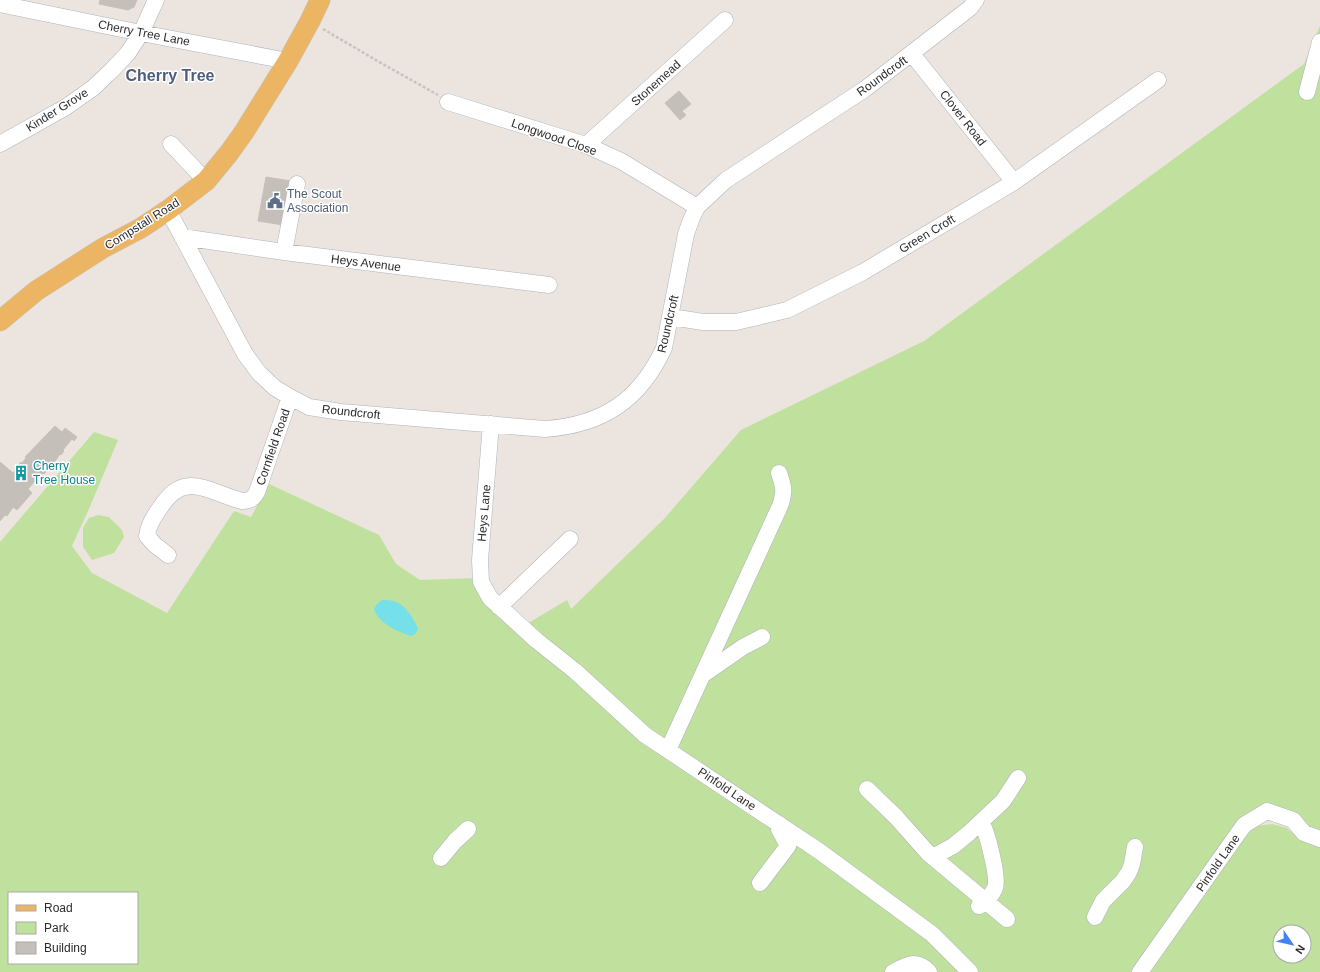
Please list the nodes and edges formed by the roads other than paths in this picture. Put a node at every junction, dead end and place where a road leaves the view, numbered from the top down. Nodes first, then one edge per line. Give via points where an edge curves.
1 (156, 0) edge
2 (320, 0) edge
3 (976, 0) edge
4 (0, 4) edge
5 (20, 4) edge
6 (725, 20) dead end
7 (141, 33) junction
8 (1320, 42) edge
9 (912, 54) junction
10 (288, 61) junction
11 (1158, 80) dead end
12 (1308, 92) dead end
13 (448, 102) road end
14 (0, 144) edge
15 (171, 144) dead end
16 (586, 145) junction
17 (206, 181) junction
18 (1014, 182) junction
19 (297, 184) dead end
20 (697, 206) junction
21 (168, 210) junction
22 (182, 237) junction
23 (284, 252) junction
24 (549, 285) dead end
25 (671, 317) junction
26 (0, 322) edge
27 (290, 397) junction
28 (491, 424) junction
29 (779, 473) dead end
30 (570, 539) dead end
31 (168, 555) dead end
32 (495, 603) junction
33 (762, 637) dead end
34 (704, 674) junction
35 (668, 750) junction
36 (1018, 778) dead end
37 (867, 789) dead end
38 (981, 822) junction
39 (780, 824) junction
40 (468, 829) dead end
41 (1320, 839) edge
42 (1136, 848) dead end
43 (933, 857) junction
44 (441, 858) dead end
45 (760, 883) dead end
46 (982, 904) junction
47 (1095, 917) dead end
48 (1007, 919) dead end
49 (893, 972) edge
50 (929, 972) edge
51 (970, 972) edge
52 (1140, 972) edge

1 - 7 street, Kinder Grove
2 - 10 main road, Compstall Road
3 - 9 street, Roundcroft via 970,8
4 - 5 street, Cherry Tree Lane
5 - 7 street, Cherry Tree Lane
6 - 16 street, Stonemead
7 - 10 street, Cherry Tree Lane
7 - 14 street, Kinder Grove via 128,53 92,88 66,107
8 - 12 street
9 - 18 street, Clover Road
9 - 20 street, Roundcroft via 864,89 726,180
10 - 17 main road, Compstall Road via 244,132
11 - 18 street, Green Croft
13 - 16 street, Longwood Close
15 - 17 street
16 - 20 street, Longwood Close
17 - 21 main road, Compstall Road
18 - 25 street, Green Croft via 863,272 787,310 736,322 703,322
19 - 23 street
20 - 25 street, Roundcroft via 686,234
21 - 22 street, Roundcroft
21 - 26 main road, Compstall Road via 36,291
22 - 23 street, Heys Avenue
22 - 27 street, Roundcroft via 245,354 259,373 275,388
23 - 24 street, Heys Avenue
25 - 28 street, Roundcroft via 664,348 651,373 632,395 610,412 585,422 559,428
27 - 28 street, Roundcroft via 308,407 341,412
27 - 31 street, Cornfield Road via 254,498 242,501 190,485 174,490 161,505 151,521 147,536
28 - 32 street, Heys Lane via 480,560 481,582
29 - 34 street via 784,496
30 - 32 street
32 - 35 street, Pinfold Lane via 646,735
33 - 34 street
34 - 35 street
35 - 39 street, Pinfold Lane
36 - 38 street via 1002,801
37 - 43 street
38 - 43 street via 953,846
38 - 46 street via 990,844 996,881 995,888
39 - 45 street via 779,829 788,846
39 - 51 street, Pinfold Lane via 932,934
40 - 44 street
41 - 52 street, Pinfold Lane via 1304,832 1292,820 1267,811 1244,825
42 - 47 street via 1129,872 1103,901
43 - 46 street
46 - 48 street
49 - 50 street via 916,963

